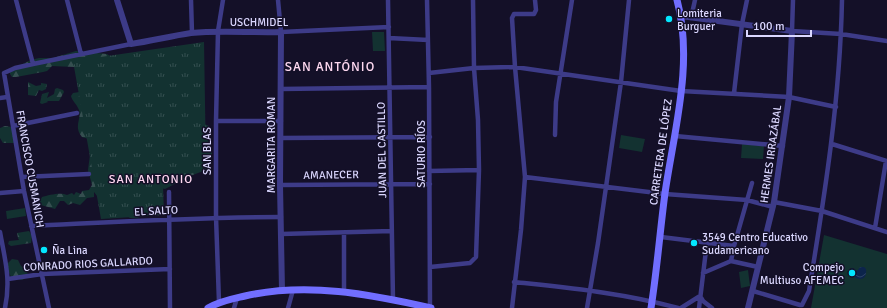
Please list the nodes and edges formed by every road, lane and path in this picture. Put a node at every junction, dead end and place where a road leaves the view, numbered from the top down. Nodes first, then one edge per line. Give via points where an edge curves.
1 (16, 0) edge
2 (67, 0) edge
3 (117, 0) edge
4 (190, 0) edge
5 (222, 0) edge
6 (278, 0) edge
7 (388, 0) edge
8 (427, 0) edge
9 (473, 0) edge
10 (535, 0) edge
11 (572, 0) edge
12 (629, 0) edge
13 (677, 0) edge
14 (695, 0) edge
15 (747, 0) edge
16 (793, 0) edge
17 (842, 0) edge
18 (681, 16) junction
19 (691, 18) junction
20 (742, 24) junction
21 (389, 27) junction
22 (218, 31) junction
23 (792, 31) junction
24 (281, 32) junction
25 (192, 33) junction
26 (841, 34) junction
27 (389, 38) junction
28 (428, 40) junction
29 (887, 41) edge
30 (131, 44) junction
31 (81, 54) junction
32 (34, 64) junction
33 (515, 67) junction
34 (474, 68) junction
35 (428, 72) junction
36 (561, 73) junction
37 (621, 82) junction
38 (430, 87) junction
39 (390, 88) junction
40 (281, 89) junction
41 (681, 91) junction
42 (734, 94) junction
43 (8, 97) junction
44 (789, 97) junction
45 (0, 98) edge
46 (836, 107) junction
47 (77, 113) dead end
48 (216, 121) junction
49 (281, 121) junction
50 (13, 126) junction
51 (555, 134) dead end
52 (391, 136) junction
53 (675, 136) junction
54 (430, 137) junction
55 (281, 138) junction
56 (832, 144) junction
57 (783, 146) junction
58 (886, 161) edge
59 (480, 170) junction
60 (429, 171) junction
61 (90, 174) dead end
62 (22, 177) junction
63 (524, 177) junction
64 (752, 183) dead end
65 (391, 184) junction
66 (430, 184) junction
67 (280, 185) junction
68 (605, 186) junction
69 (24, 191) junction
70 (169, 192) dead end
71 (0, 193) edge
72 (665, 194) junction
73 (747, 200) junction
74 (774, 205) junction
75 (822, 211) junction
76 (216, 217) junction
77 (281, 217) junction
78 (169, 219) junction
79 (31, 226) junction
80 (875, 228) junction
81 (392, 231) junction
82 (0, 232) edge
83 (887, 232) edge
84 (344, 233) junction
85 (281, 234) junction
86 (661, 237) junction
87 (707, 242) junction
88 (734, 246) junction
89 (731, 261) junction
90 (430, 267) junction
91 (758, 267) junction
92 (170, 269) junction
93 (703, 273) junction
94 (42, 274) junction
95 (8, 279) junction
96 (514, 282) junction
97 (282, 290) junction
98 (293, 290) junction
99 (590, 291) junction
100 (753, 291) junction
101 (344, 292) junction
102 (700, 296) junction
103 (237, 298) junction
104 (393, 300) junction
105 (219, 302) junction
106 (651, 304) edge
107 (5, 308) edge
108 (49, 308) edge
109 (170, 308) edge
110 (208, 308) edge
111 (234, 308) edge
112 (288, 308) edge
113 (430, 308) edge
114 (512, 308) edge
115 (587, 308) edge
116 (678, 308) edge
117 (681, 308) edge
118 (699, 308) edge
119 (712, 308) edge
120 (744, 308) edge
121 (748, 308) edge

1 - 32 street
2 - 31 street
3 - 30 street
4 - 25 street
5 - 22 street, SAN BLAS
6 - 24 street, MARGARITA ROMAN
7 - 21 street, JUAN DEL CASTILLO
8 - 28 street, SATURIO RÍOS
9 - 34 street
10 - 33 street via 534,14 512,16
11 - 36 street
12 - 37 street
13 - 18 main road, CARRETERA DE LÓPEZ
14 - 19 street
15 - 20 street
16 - 23 street, HERMES IRRAZÁBAL
17 - 26 street
18 - 19 street
18 - 41 main road, CARRETERA DE LÓPEZ
19 - 20 street
20 - 23 street
20 - 42 street
21 - 24 street, USCHMIDEL
21 - 27 street, JUAN DEL CASTILLO
22 - 24 street, USCHMIDEL
22 - 25 street, USCHMIDEL
22 - 48 street, SAN BLAS
23 - 26 street
23 - 44 street, HERMES IRRAZÁBAL
24 - 40 street, MARGARITA ROMAN
25 - 30 street, USCHMIDEL
26 - 29 street
26 - 46 street
27 - 28 street
27 - 39 street, JUAN DEL CASTILLO
28 - 35 street, SATURIO RÍOS
30 - 31 street
31 - 32 street
32 - 43 street, FRANCISCO CUSMANICH via 6,71 4,76
33 - 34 street
33 - 36 street
33 - 63 street
34 - 35 street
34 - 59 street
35 - 38 street, SATURIO RÍOS
36 - 37 street
36 - 51 street via 556,102
37 - 41 street
37 - 68 street
38 - 39 street
38 - 54 street, SATURIO RÍOS
39 - 40 street
39 - 52 street, JUAN DEL CASTILLO
40 - 49 street, MARGARITA ROMAN
41 - 42 street
41 - 53 main road, CARRETERA DE LÓPEZ
42 - 44 street
43 - 45 street
43 - 50 street, FRANCISCO CUSMANICH
44 - 46 street
44 - 57 street, HERMES IRRAZÁBAL
46 - 56 street
47 - 50 street
48 - 49 street
48 - 76 street, SAN BLAS
49 - 55 street, MARGARITA ROMAN
50 - 62 street, FRANCISCO CUSMANICH
52 - 54 street
52 - 55 street
52 - 65 street, JUAN DEL CASTILLO
53 - 57 street
53 - 72 main road, CARRETERA DE LÓPEZ
54 - 60 street, SATURIO RÍOS
55 - 67 street, MARGARITA ROMAN
56 - 58 street
56 - 75 street
57 - 74 street, HERMES IRRAZÁBAL
58 - 80 street
59 - 60 street
59 - 90 street via 476,257 470,263
60 - 66 street, SATURIO RÍOS
61 - 62 street
62 - 69 street, FRANCISCO CUSMANICH
63 - 68 street
63 - 96 street via 521,230
64 - 73 street
65 - 66 street, AMANECER
65 - 67 street, AMANECER
65 - 81 street, JUAN DEL CASTILLO
66 - 90 street, SATURIO RÍOS
67 - 77 street, MARGARITA ROMAN
68 - 72 street
68 - 99 street
69 - 71 street
69 - 79 street, FRANCISCO CUSMANICH
70 - 78 street
72 - 73 street
72 - 86 main road, CARRETERA DE LÓPEZ
73 - 74 street
73 - 88 street
74 - 75 street
74 - 91 street, HERMES IRRAZÁBAL
75 - 80 street
75 - 100 street via 809,291 802,305
76 - 77 street, EL SALTO
76 - 78 street, EL SALTO
76 - 105 street, SAN BLAS
77 - 85 street, MARGARITA ROMAN
78 - 79 street, EL SALTO
78 - 92 street
79 - 94 street, FRANCISCO CUSMANICH
80 - 83 street
81 - 84 street
81 - 104 street, JUAN DEL CASTILLO
82 - 95 street
84 - 85 street
84 - 101 street
85 - 97 street, MARGARITA ROMAN
86 - 87 street
86 - 106 main road, CARRETERA DE LÓPEZ
87 - 88 street
87 - 93 street
88 - 89 street
89 - 91 street
89 - 93 street
90 - 113 street, SATURIO RÍOS
91 - 100 street, HERMES IRRAZÁBAL
92 - 94 street, CONRADO RIOS GALLARDO
92 - 109 street
93 - 102 street
94 - 95 street, CONRADO RIOS GALLARDO
94 - 108 street, FRANCISCO CUSMANICH
95 - 107 street
96 - 99 street
96 - 114 street
97 - 98 main road
97 - 103 main road
98 - 101 main road
98 - 112 street
99 - 106 street
99 - 115 street
100 - 121 street, HERMES IRRAZÁBAL
101 - 104 main road
102 - 117 street
102 - 118 street
102 - 119 street
103 - 105 main road
103 - 111 street
104 - 113 main road
105 - 110 main road
106 - 116 street
120 - 121 street

